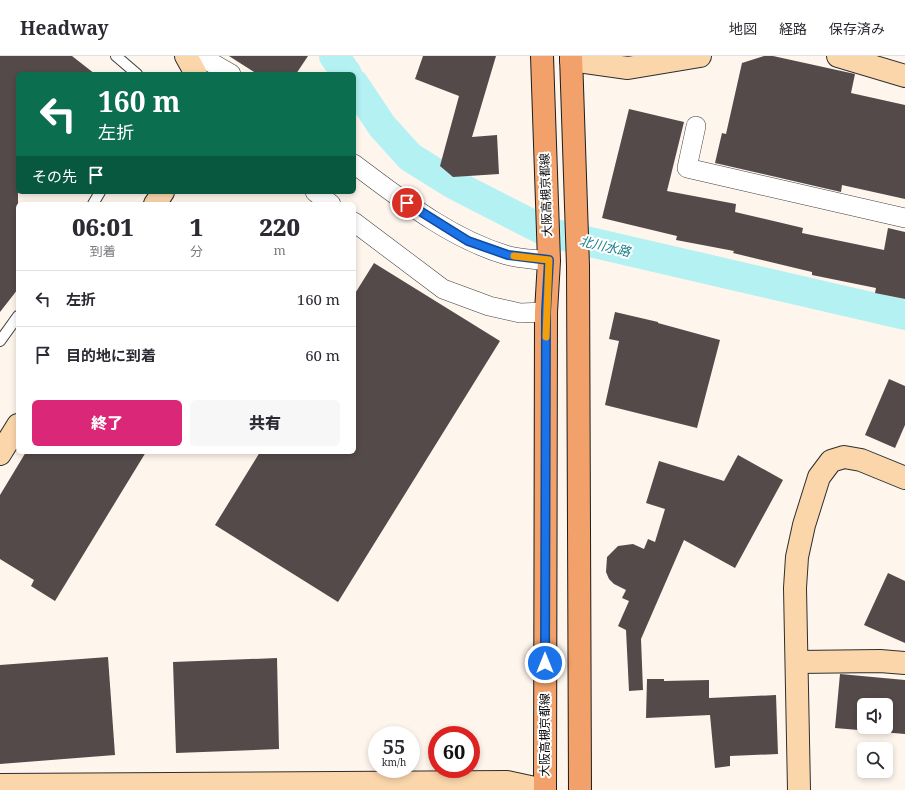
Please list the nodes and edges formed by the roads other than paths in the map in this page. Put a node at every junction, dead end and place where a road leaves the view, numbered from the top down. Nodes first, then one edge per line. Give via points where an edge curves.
1 (116, 56) edge
2 (186, 56) edge
3 (190, 56) edge
4 (200, 56) edge
5 (542, 56) edge
6 (700, 56) edge
7 (838, 56) edge
8 (571, 58) edge
9 (135, 72) edge
10 (195, 72) edge
11 (203, 72) edge
12 (228, 72) edge
13 (905, 76) edge
14 (696, 126) dead end
15 (356, 165) edge
16 (318, 194) edge
17 (328, 202) edge
18 (905, 218) edge
19 (356, 224) edge
20 (549, 256) junction
21 (546, 312) junction
22 (16, 319) edge
23 (0, 342) edge
24 (16, 428) edge
25 (0, 454) edge
26 (905, 478) edge
27 (797, 662) junction
28 (905, 663) edge
29 (0, 785) edge
30 (544, 790) edge
31 (580, 790) edge
32 (799, 790) edge

1 - 9 lane
2 - 10 street
3 - 11 street
4 - 12 street
5 - 20 main road, 大阪高槻京都線
6 - 8 street via 628,68
7 - 13 street
8 - 31 main road via 578,266
14 - 18 street via 687,168
15 - 20 street via 407,203 468,241 508,255
16 - 17 street
19 - 21 street via 443,289 489,306 520,313
20 - 21 main road, 大阪高槻京都線
21 - 30 main road, 大阪高槻京都線
22 - 23 lane
24 - 25 street
26 - 27 street via 861,460 844,457 831,461 819,477 797,557
27 - 28 street
27 - 32 street
29 - 30 street via 507,782

